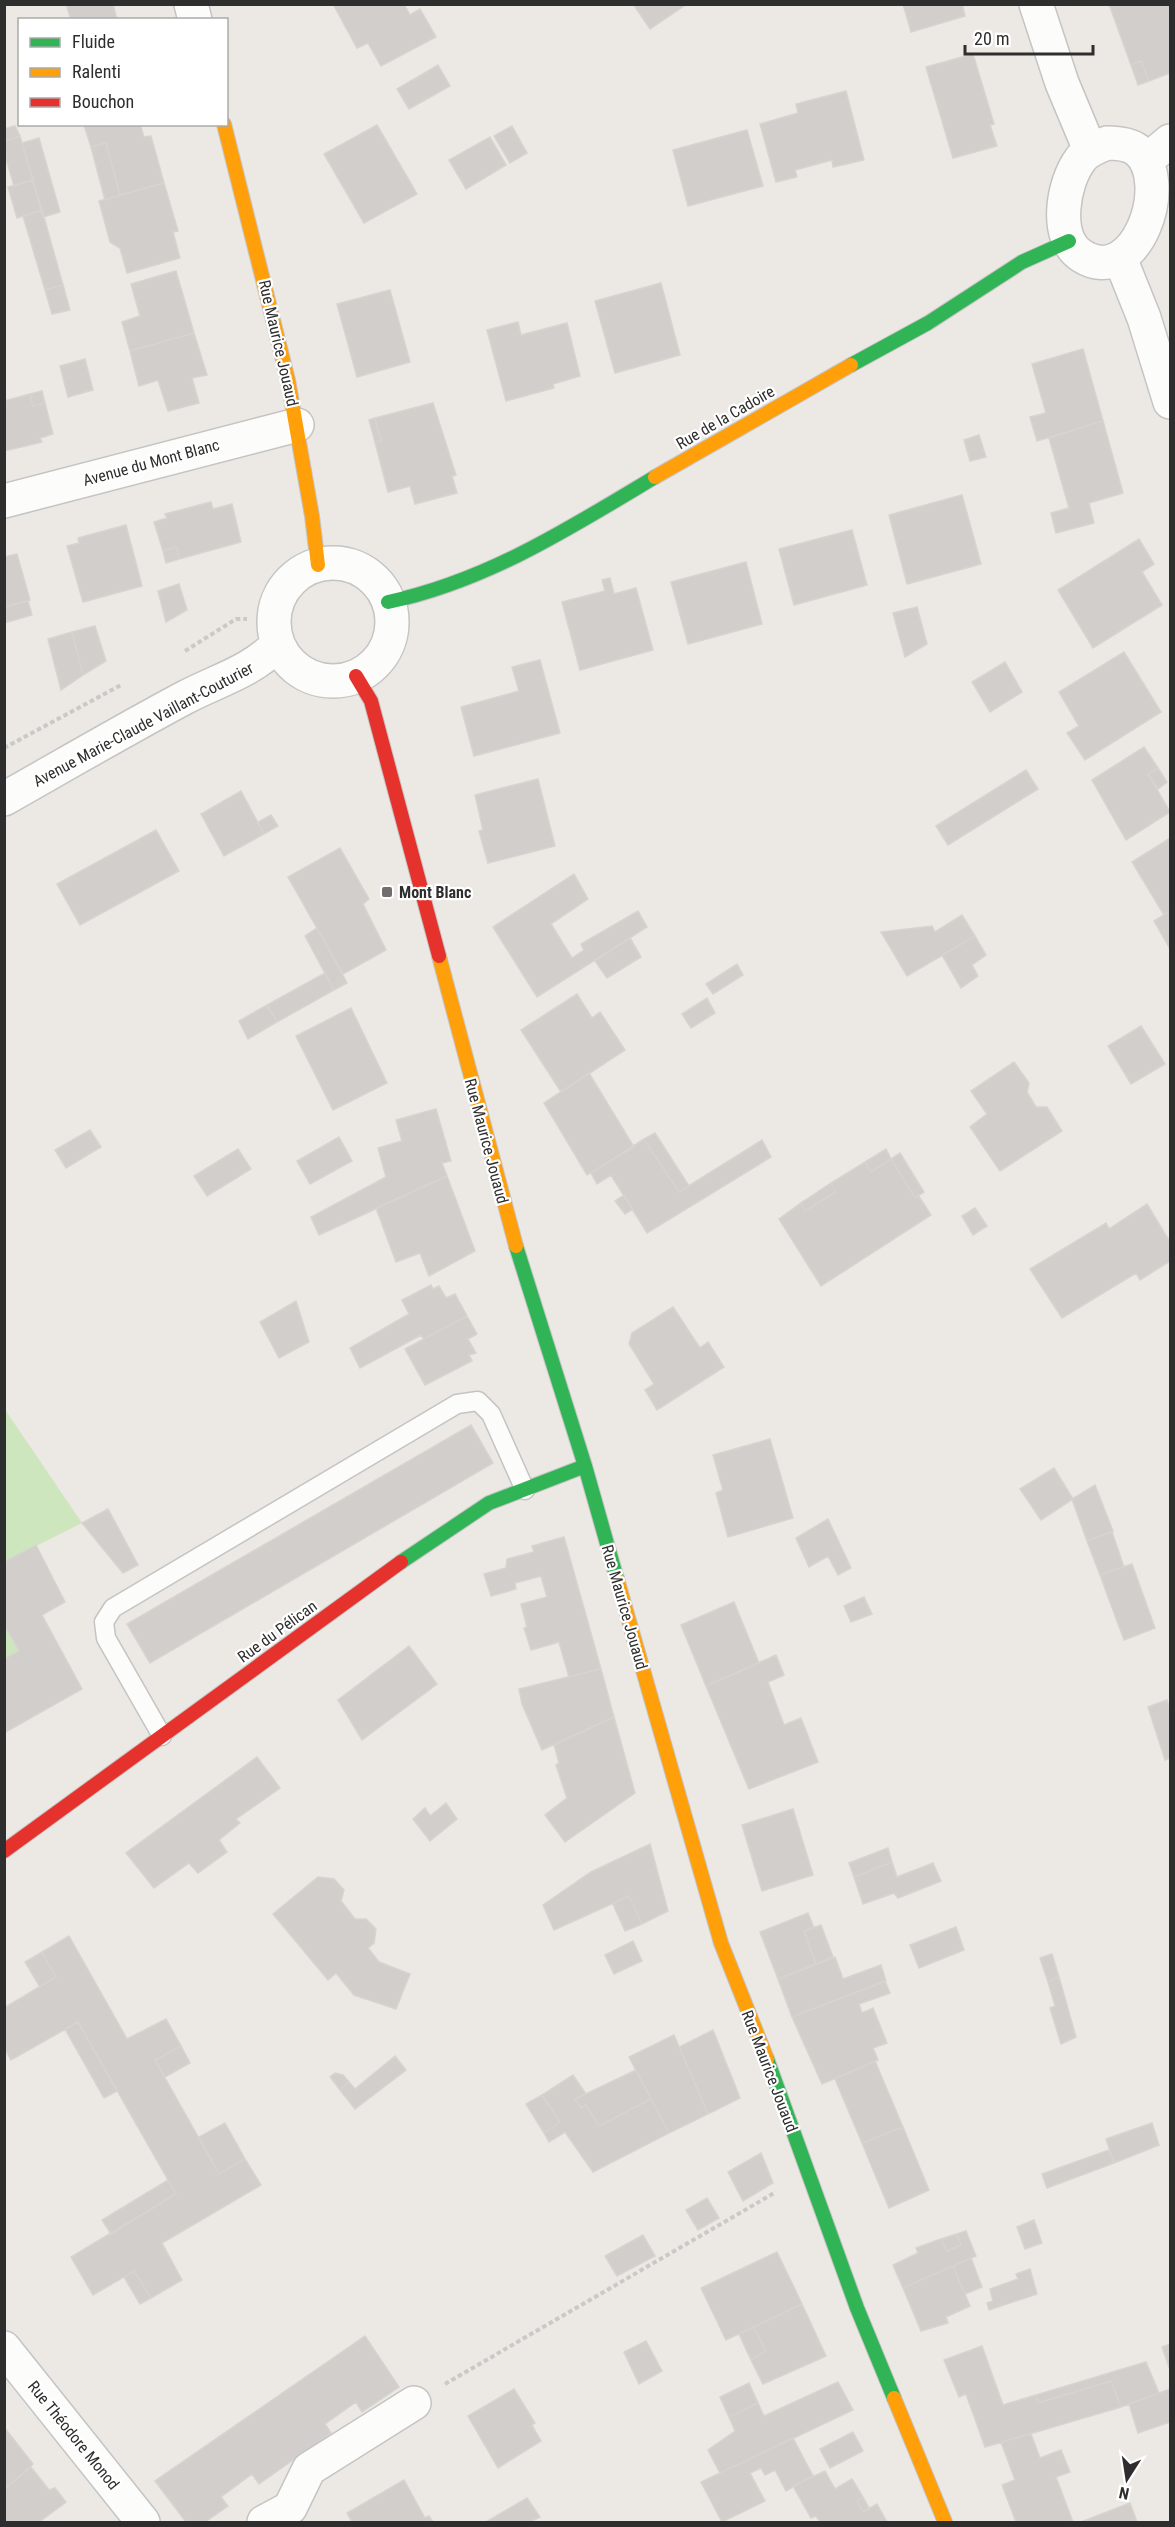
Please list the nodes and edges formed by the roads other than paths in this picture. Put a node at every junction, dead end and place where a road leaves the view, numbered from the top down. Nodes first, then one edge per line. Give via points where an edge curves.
1 (1036, 4) edge
2 (225, 126) edge
3 (1090, 150) junction
4 (1158, 151) edge
5 (1069, 241) junction
6 (1120, 258) junction
7 (1170, 402) edge
8 (297, 425) junction
9 (4, 501) edge
10 (318, 565) junction
11 (388, 602) junction
12 (278, 644) junction
13 (356, 675) junction
14 (4, 799) edge
15 (585, 1466) junction
16 (525, 1490) junction
17 (162, 1736) junction
18 (4, 1851) edge
19 (4, 2348) edge
20 (414, 2403) road end
21 (284, 2518) edge
22 (143, 2523) edge
23 (945, 2523) edge

1 - 3 street via 1062,83
2 - 8 street, Rue Maurice Jouaud
3 - 4 street via 1107,143
3 - 5 street via 1081,158 1069,186 1064,218
4 - 6 street via 1152,205 1140,238
5 - 6 street via 1078,254 1090,261
5 - 11 street, Rue de la Cadoire via 1022,262 928,323 723,436 543,544 482,573
6 - 7 street
8 - 9 street, Avenue du Mont Blanc
8 - 10 street, Rue Maurice Jouaud
10 - 11 street via 340,564 360,570 377,584
10 - 12 street via 297,575 281,594 274,617
11 - 13 street via 392,624 387,645 375,663
12 - 13 street via 290,662 308,675 327,680
12 - 14 street, Avenue Marie-Claude Vaillant-Couturier via 237,675 186,697
13 - 15 street, Rue Maurice Jouaud via 371,701 524,1278
15 - 16 street, Rue du Pélican
15 - 23 street, Rue Maurice Jouaud via 710,1909 857,2308
16 - 17 street, Rue du Pélican via 489,1503 382,1575
16 - 17 lane via 491,1414 478,1401 457,1404 113,1608 104,1622 106,1638
17 - 18 street, Rue du Pélican
19 - 22 street, Rue Théodore Monod
20 - 21 street via 309,2469

